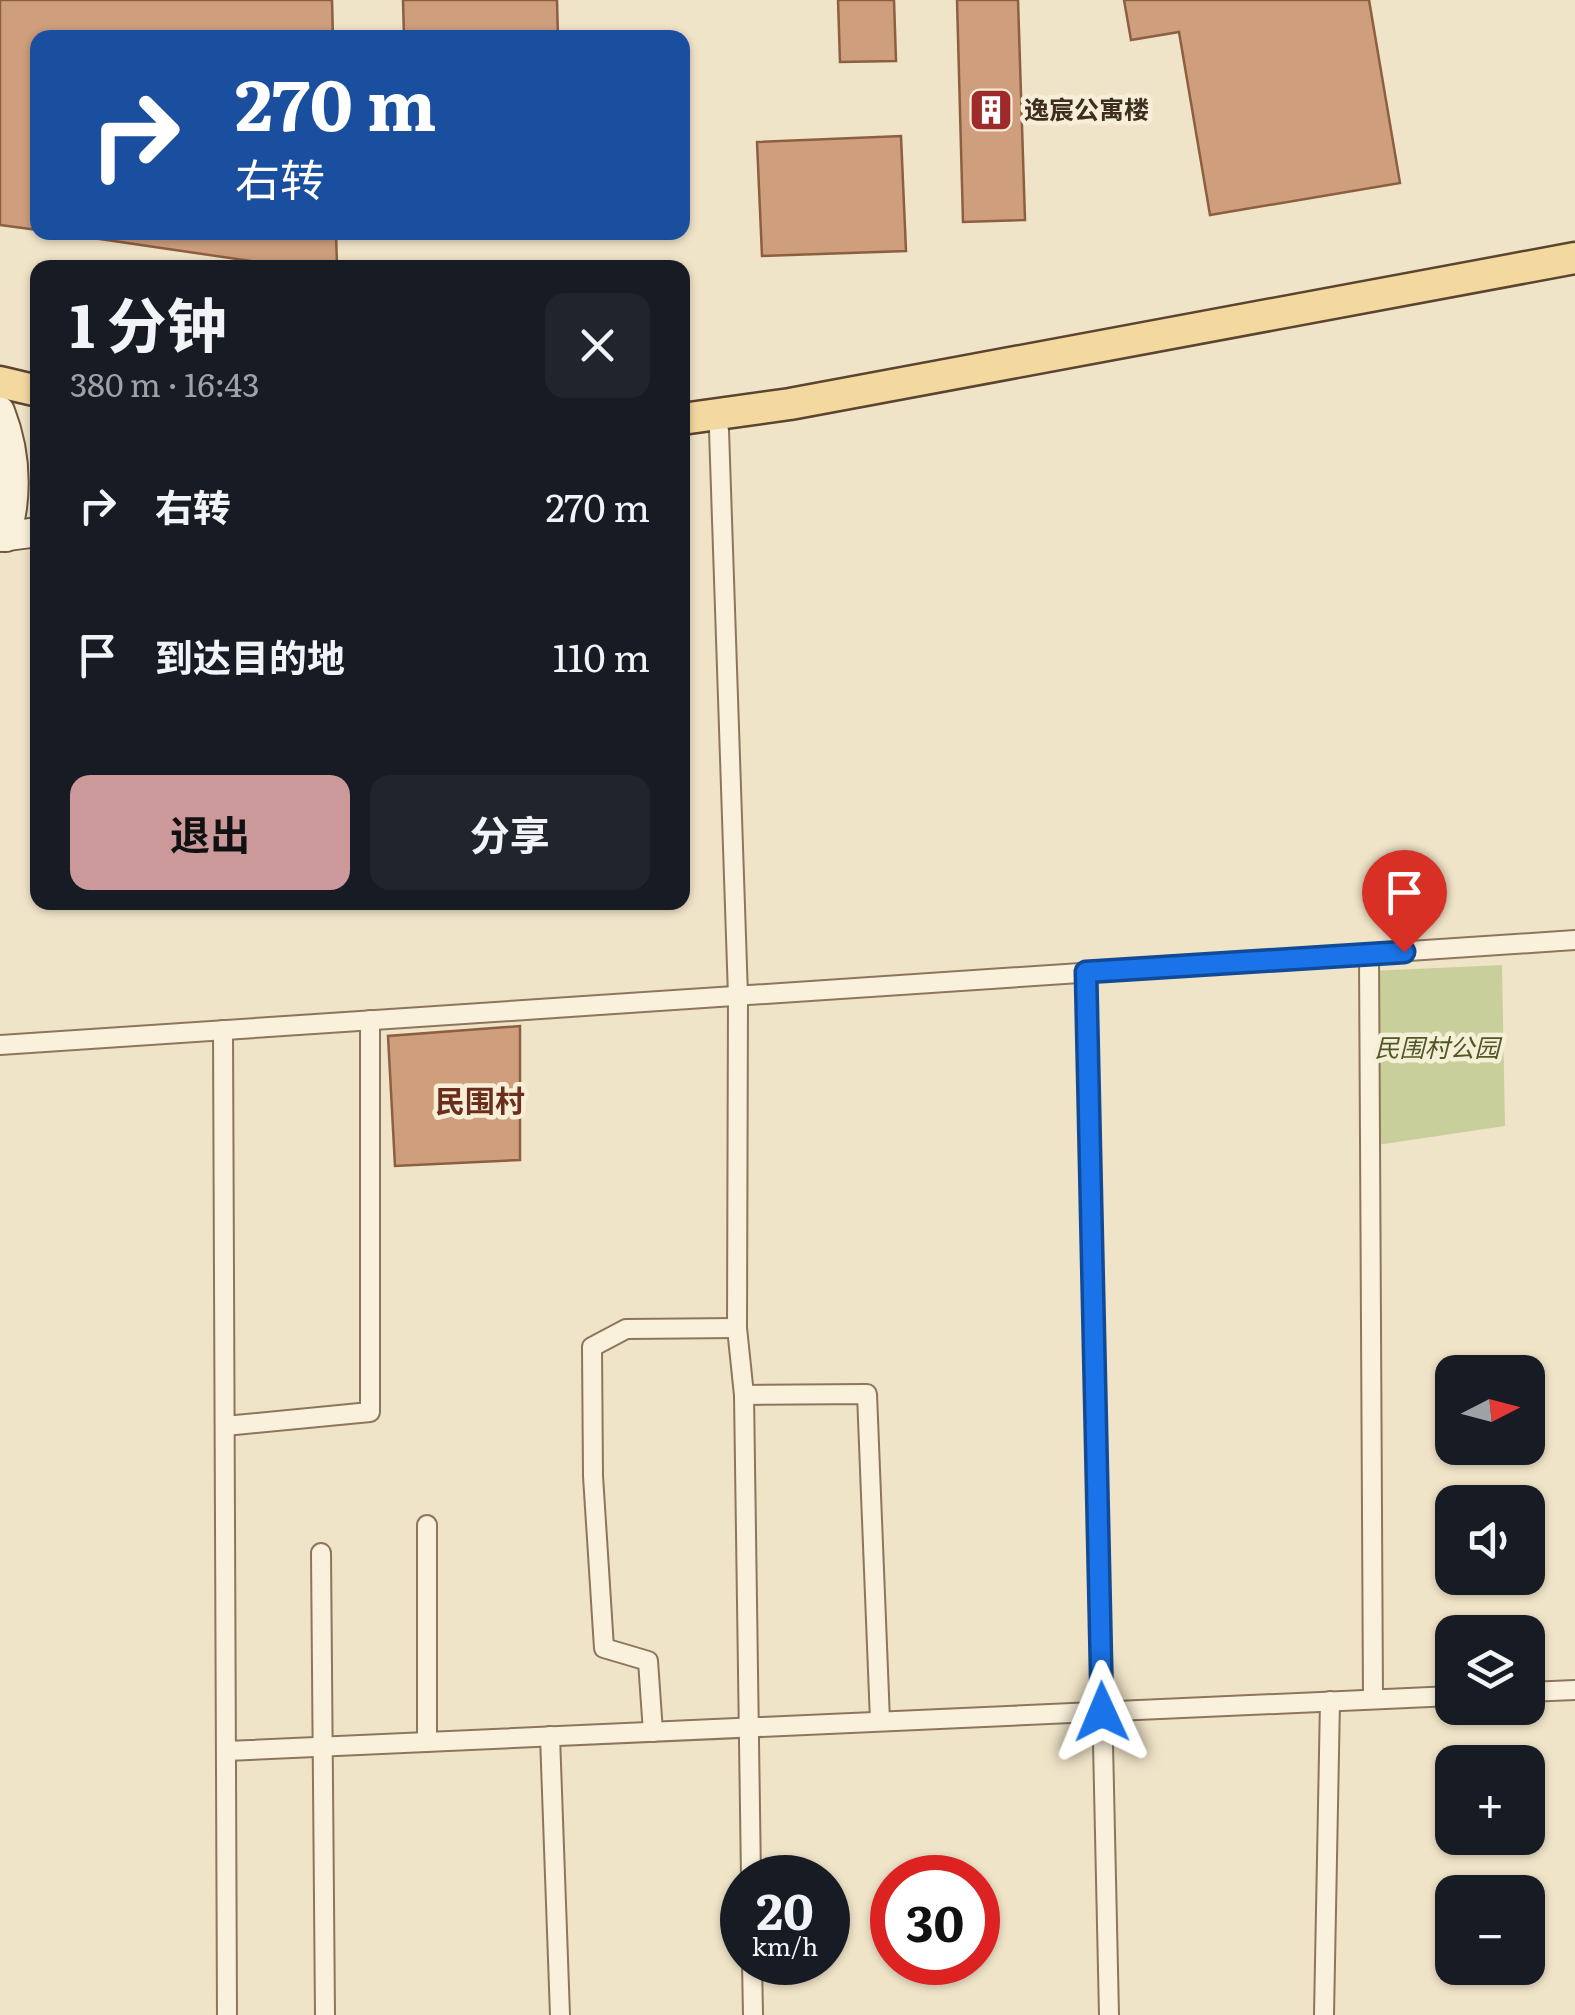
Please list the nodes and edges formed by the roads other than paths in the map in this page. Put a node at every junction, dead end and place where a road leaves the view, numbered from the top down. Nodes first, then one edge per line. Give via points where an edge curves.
1 (1575, 248) edge
2 (1566, 266) edge
3 (0, 382) edge
4 (30, 388) edge
5 (0, 395) edge
6 (30, 401) edge
7 (0, 411) edge
8 (690, 419) edge
9 (719, 430) junction
10 (690, 435) edge
11 (30, 533) edge
12 (3, 537) edge
13 (1575, 940) edge
14 (1370, 954) junction
15 (1086, 972) junction
16 (738, 996) junction
17 (370, 1020) junction
18 (223, 1030) junction
19 (0, 1045) edge
20 (737, 1328) junction
21 (744, 1395) junction
22 (225, 1426) junction
23 (427, 1525) dead end
24 (322, 1553) dead end
25 (1575, 1690) edge
26 (1545, 1691) edge
27 (1435, 1697) edge
28 (1372, 1699) junction
29 (1330, 1701) junction
30 (1102, 1712) junction
31 (880, 1722) junction
32 (750, 1727) junction
33 (653, 1732) junction
34 (550, 1736) junction
35 (427, 1742) junction
36 (324, 1747) junction
37 (226, 1751) junction
38 (752, 1855) edge
39 (752, 1985) edge
40 (228, 2015) edge
41 (325, 2015) edge
42 (560, 2015) edge
43 (753, 2015) edge
44 (1108, 2015) edge
45 (1324, 2015) edge

1 - 2 street
2 - 8 main road
2 - 9 main road via 1258,337
3 - 4 main road
5 - 6 main road
7 - 12 street via 14,478
9 - 10 main road
9 - 16 street
11 - 12 street
13 - 14 street
14 - 15 street
14 - 28 street
15 - 16 street
15 - 30 street
16 - 17 street
16 - 20 street
17 - 18 street
17 - 22 street via 370,1412
18 - 19 street
18 - 22 street
20 - 21 street
20 - 33 street via 626,1330 592,1347 604,1648 648,1662
21 - 31 street via 867,1394
21 - 32 street
22 - 37 street
23 - 35 street
24 - 36 street
25 - 26 street
27 - 28 street
28 - 29 street
29 - 30 street
29 - 45 street
30 - 31 street
30 - 44 street
31 - 32 street
32 - 33 street
32 - 38 street
33 - 34 street
34 - 35 street
34 - 42 street
35 - 36 street
36 - 37 street
36 - 41 street
37 - 40 street
39 - 43 street

